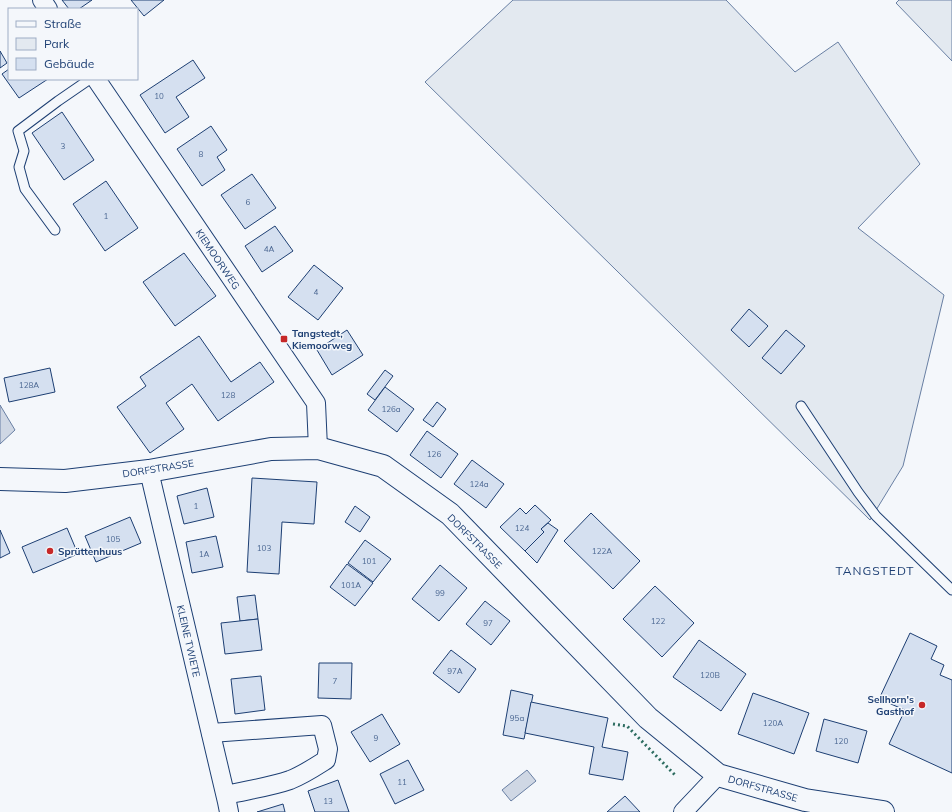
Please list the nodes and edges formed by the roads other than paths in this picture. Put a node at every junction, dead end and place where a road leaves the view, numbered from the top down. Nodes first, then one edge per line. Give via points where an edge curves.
1 (89, 80) edge
2 (97, 80) edge
3 (55, 230) dead end
4 (801, 406) dead end
5 (318, 448) junction
6 (149, 471) junction
7 (0, 479) edge
8 (952, 590) edge
9 (211, 733) junction
10 (718, 774) junction
11 (226, 795) junction
12 (229, 812) edge
13 (683, 812) edge
14 (883, 812) edge

1 - 3 lane via 18,131 24,151 19,167 26,189
2 - 5 street, KIEMOORWEG via 316,403
4 - 8 lane via 876,516
5 - 6 main road, DORFSTRASSE via 271,449
5 - 10 main road, DORFSTRASSE via 383,466 450,514 648,718
6 - 7 main road, DORFSTRASSE via 64,481
6 - 9 street, KLEINE TWIETE
9 - 11 street, KLEINE TWIETE
9 - 11 street via 322,725 328,749 326,760 291,779
10 - 13 street
10 - 14 main road, DORFSTRASSE via 805,800
11 - 12 street, KLEINE TWIETE

